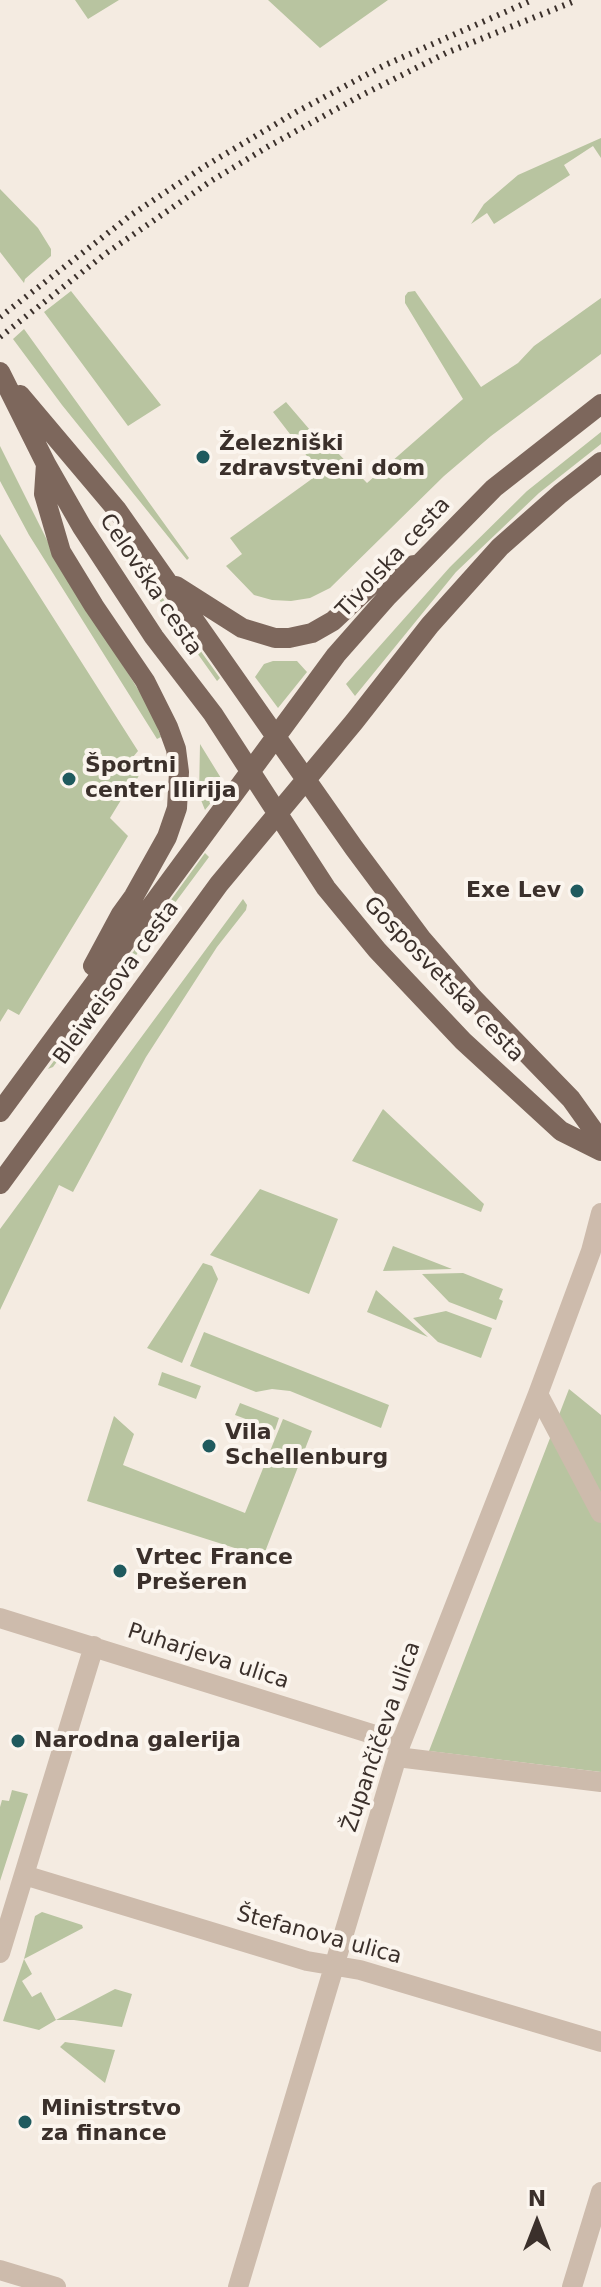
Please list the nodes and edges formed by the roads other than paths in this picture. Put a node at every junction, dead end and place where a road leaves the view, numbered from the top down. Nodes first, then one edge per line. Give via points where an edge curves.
1 (0, 371) edge
2 (601, 404) edge
3 (601, 462) edge
4 (46, 464) junction
5 (422, 562) junction
6 (168, 581) junction
7 (277, 736) junction
8 (250, 772) junction
9 (306, 779) junction
10 (278, 814) junction
11 (83, 996) junction
12 (0, 1112) edge
13 (601, 1141) edge
14 (601, 1151) edge
15 (0, 1184) edge
16 (601, 1213) edge
17 (538, 1394) junction
18 (601, 1513) edge
19 (0, 1618) edge
20 (94, 1646) junction
21 (399, 1750) junction
22 (601, 1782) edge
23 (24, 1875) junction
24 (0, 1953) edge
25 (334, 1967) junction
26 (601, 2042) edge
27 (601, 2192) edge
28 (0, 2270) edge
29 (56, 2287) edge
30 (238, 2287) edge
31 (572, 2287) edge

1 - 4 main road, Celovška cesta
1 - 6 main road, Celovška cesta via 117,510
2 - 5 main road, Tivolska cesta via 494,488
3 - 9 main road via 534,516 471,578
4 - 8 main road, Celovška cesta via 154,637
4 - 11 main road via 44,494 61,552 145,681 168,727 179,772 177,808 167,837 94,963
5 - 6 main road via 380,577 333,621 289,638 242,628
5 - 7 main road, Tivolska cesta via 336,655
6 - 7 main road, Celovška cesta
7 - 8 main road, Tivolska cesta
7 - 9 main road, Celovška cesta
8 - 10 main road, Celovška cesta
8 - 11 main road, Bleiweisova cesta
9 - 10 main road
9 - 13 main road, Gosposvetska cesta via 421,938 571,1099
10 - 14 main road, Gosposvetska cesta via 349,919 441,1018 561,1131
10 - 15 main road, Bleiweisova cesta via 219,884
11 - 12 main road, Bleiweisova cesta
16 - 17 street, Župančičeva ulica
17 - 18 street
17 - 21 street, Župančičeva ulica
19 - 20 street, Puharjeva ulica
20 - 21 street, Puharjeva ulica
20 - 23 street
21 - 22 street, Puharjeva ulica
21 - 25 street, Župančičeva ulica
23 - 24 street
23 - 25 street, Štefanova ulica
25 - 26 street, Štefanova ulica via 360,1970
25 - 30 street, Župančičeva ulica
27 - 31 street
28 - 29 street

